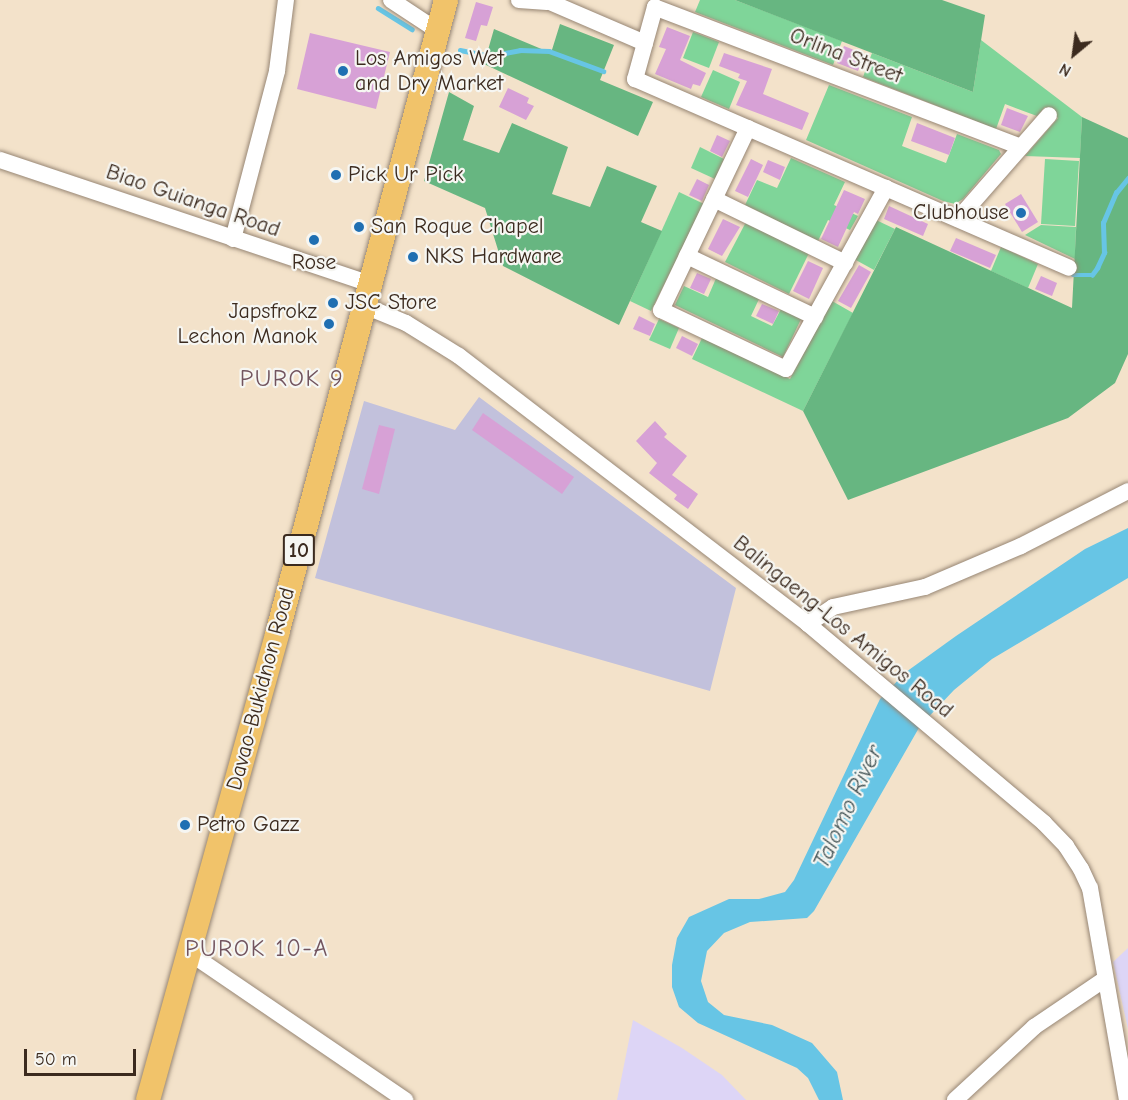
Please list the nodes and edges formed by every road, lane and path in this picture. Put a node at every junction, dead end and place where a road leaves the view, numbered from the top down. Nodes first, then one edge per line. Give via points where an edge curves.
1 (286, 0) edge
2 (391, 0) edge
3 (446, 0) edge
4 (519, 0) edge
5 (546, 1) edge
6 (438, 31) junction
7 (645, 43) junction
8 (1049, 115) dead end
9 (748, 128) junction
10 (1021, 147) junction
11 (0, 160) edge
12 (886, 188) junction
13 (714, 199) junction
14 (958, 219) junction
15 (232, 239) junction
16 (687, 256) junction
17 (845, 263) junction
18 (1070, 268) dead end
19 (368, 295) junction
20 (815, 317) junction
21 (1128, 491) edge
22 (808, 624) junction
23 (188, 952) junction
24 (1105, 979) junction
25 (148, 1100) edge
26 (405, 1100) edge
27 (955, 1100) edge
28 (1127, 1100) edge

1 - 15 street via 277,71
2 - 6 street
3 - 6 highway, Davao-Bukidnon Road / 10
4 - 5 street
5 - 7 street
6 - 19 highway, Davao-Bukidnon Road / 10
7 - 9 street via 635,79
7 - 10 street, Orlina Street via 655,7
8 - 10 street
9 - 12 street
9 - 13 street
10 - 14 street
11 - 15 street, Biao Guianga Road
12 - 14 street
12 - 17 street
13 - 16 street
13 - 17 street
14 - 18 street
15 - 19 street, Biao Guianga Road
16 - 20 street
16 - 20 street via 662,309 786,369
17 - 20 street
19 - 22 street, Balingaeng-Los Amigos Road via 438,341
19 - 23 highway, Davao-Bukidnon Road / 10
21 - 22 street via 1021,546 925,587 833,607
22 - 24 street, Balingaeng-Los Amigos Road via 1044,822 1066,846 1090,888
23 - 25 highway, Davao-Bukidnon Road / 10
23 - 26 street
24 - 27 street via 1034,1028
24 - 28 street, Balingaeng-Los Amigos Road

